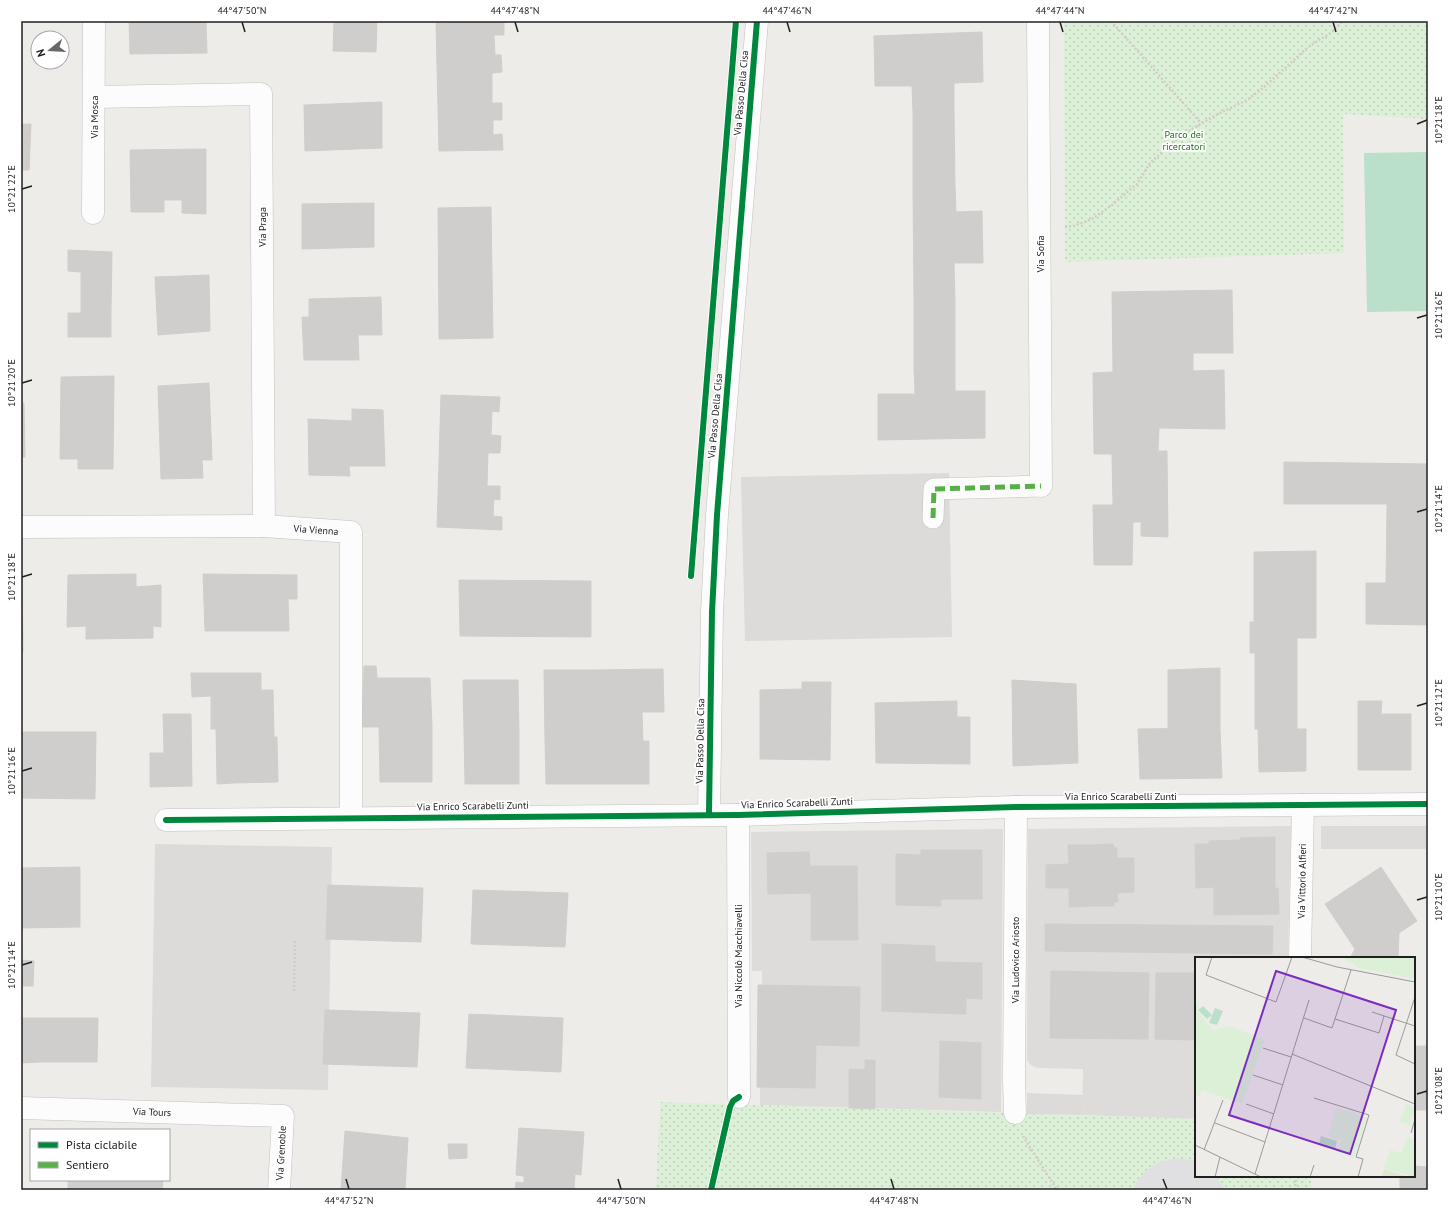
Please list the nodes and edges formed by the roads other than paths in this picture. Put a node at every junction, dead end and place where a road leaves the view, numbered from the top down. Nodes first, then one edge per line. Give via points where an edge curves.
1 (94, 21) edge
2 (757, 21) edge
3 (1038, 21) edge
4 (94, 97) junction
5 (93, 213) dead end
6 (1041, 486) joint
7 (933, 518) dead end
8 (264, 526) junction
9 (21, 527) edge
10 (1428, 804) edge
11 (1303, 805) junction
12 (1016, 807) junction
13 (709, 814) junction
14 (738, 814) junction
15 (351, 817) junction
16 (166, 820) dead end
17 (1300, 957) edge
18 (739, 1097) dead end
19 (21, 1108) edge
20 (1015, 1113) road end
21 (283, 1116) joint
22 (279, 1190) edge

1 - 4 street, Via Mosca
2 - 13 street, Via Passo Della Cisa via 716,523
3 - 6 street, Via Sofia
4 - 5 street, Via Mosca
4 - 8 street, Via Praga via 261,94
6 - 7 street via 934,489
8 - 9 street, Via Vienna
8 - 15 street, Via Vienna via 351,532
10 - 11 street, Via Enrico Scarabelli Zunti
11 - 12 street, Via Enrico Scarabelli Zunti
11 - 17 street, Via Vittorio Alfieri
12 - 14 street, Via Enrico Scarabelli Zunti
12 - 20 street, Via Ludovico Ariosto
13 - 14 street, Via Enrico Scarabelli Zunti
13 - 15 street, Via Enrico Scarabelli Zunti
14 - 18 street, Via Niccolò Macchiavelli
15 - 16 street, Via Enrico Scarabelli Zunti
19 - 21 street, Via Tours
21 - 22 street, Via Grenoble

